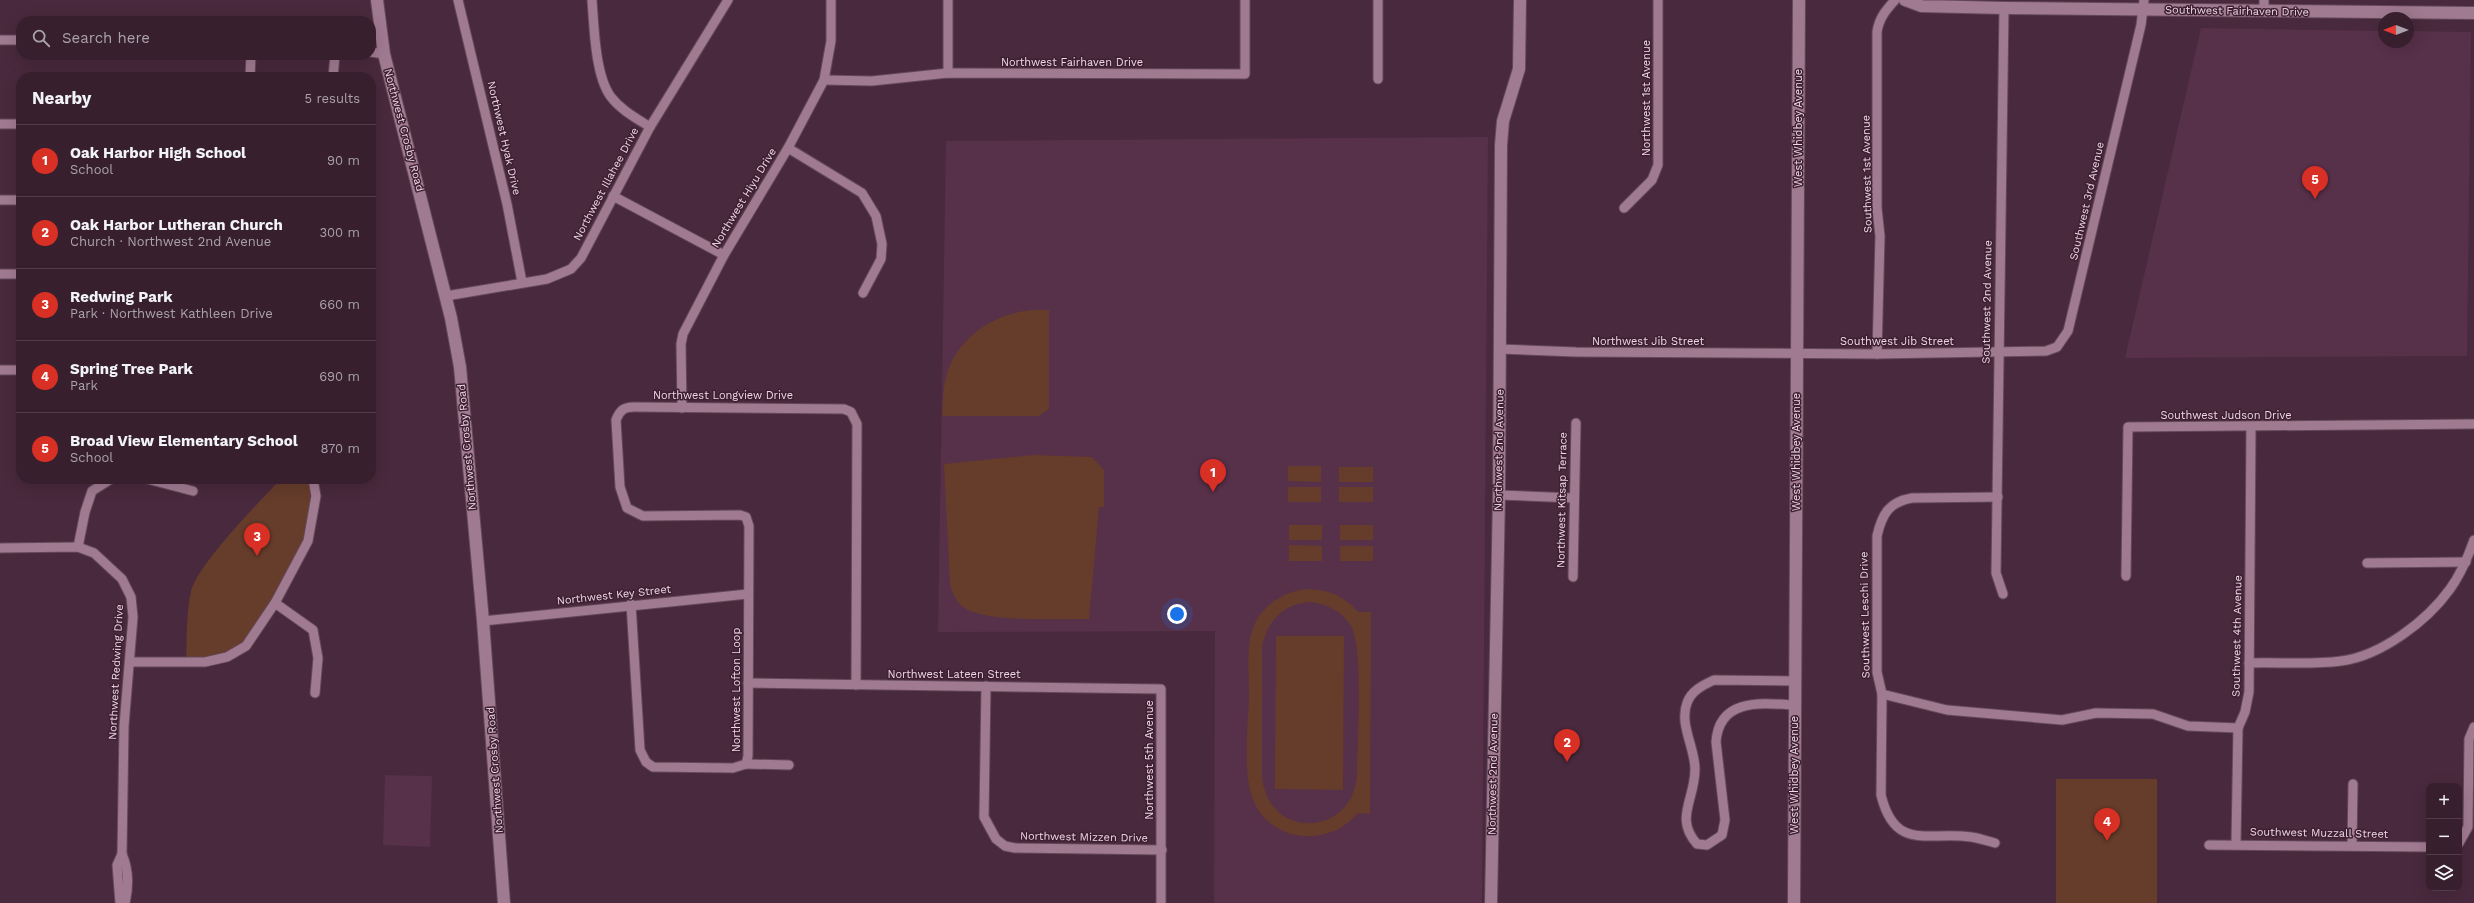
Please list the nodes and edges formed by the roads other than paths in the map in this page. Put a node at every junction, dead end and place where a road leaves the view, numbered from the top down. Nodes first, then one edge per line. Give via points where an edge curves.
1 (376, 0) edge
2 (458, 0) edge
3 (592, 0) edge
4 (728, 0) edge
5 (831, 0) edge
6 (948, 0) edge
7 (1246, 0) edge
8 (1378, 0) edge
9 (1520, 0) edge
10 (1658, 0) edge
11 (1799, 0) edge
12 (1895, 0) edge
13 (1905, 0) edge
14 (2035, 4) edge
15 (2144, 5) edge
16 (2264, 5) edge
17 (2004, 8) junction
18 (2474, 13) edge
19 (0, 40) edge
20 (16, 40) edge
21 (376, 53) edge
22 (384, 54) junction
23 (251, 60) edge
24 (335, 60) edge
25 (250, 72) edge
26 (333, 72) edge
27 (948, 73) junction
28 (1378, 79) dead end
29 (824, 80) junction
30 (0, 124) edge
31 (16, 124) edge
32 (650, 127) junction
33 (788, 148) junction
34 (613, 196) junction
35 (0, 200) edge
36 (16, 200) edge
37 (1624, 208) dead end
38 (724, 255) junction
39 (0, 274) edge
40 (16, 274) edge
41 (522, 282) junction
42 (863, 293) dead end
43 (446, 296) junction
44 (1500, 349) junction
45 (1796, 353) junction
46 (1998, 353) junction
47 (1877, 354) junction
48 (0, 370) edge
49 (16, 370) edge
50 (682, 408) junction
51 (1576, 423) dead end
52 (2474, 424) edge
53 (2251, 427) junction
54 (103, 484) edge
55 (166, 484) edge
56 (314, 484) edge
57 (193, 491) dead end
58 (1498, 495) junction
59 (1998, 497) junction
60 (1574, 498) junction
61 (2474, 540) edge
62 (78, 547) junction
63 (0, 548) edge
64 (2367, 562) dead end
65 (2466, 562) junction
66 (1573, 576) dead end
67 (2126, 576) dead end
68 (748, 594) junction
69 (2003, 594) dead end
70 (274, 603) junction
71 (631, 604) junction
72 (483, 621) junction
73 (130, 662) junction
74 (2249, 663) junction
75 (1795, 681) junction
76 (748, 683) junction
77 (856, 685) junction
78 (986, 686) junction
79 (1161, 689) joint
80 (315, 693) dead end
81 (1882, 694) junction
82 (1794, 705) junction
83 (2474, 727) edge
84 (2238, 728) junction
85 (746, 764) junction
86 (789, 765) dead end
87 (2353, 784) dead end
88 (2462, 838) edge
89 (1995, 843) dead end
90 (2236, 844) junction
91 (2209, 845) dead end
92 (2352, 845) junction
93 (2426, 846) edge
94 (1162, 850) junction
95 (122, 854) junction
96 (120, 903) edge
97 (125, 903) edge
98 (504, 903) edge
99 (1161, 903) edge
100 (1491, 903) edge
101 (1794, 903) edge

1 - 22 street, Northwest Crosby Road
2 - 41 street, Northwest Hyak Drive via 507,204
3 - 32 street via 595,36 606,90 619,106
4 - 32 street, Northwest Illahee Drive
5 - 29 street, Northwest Hiyu Drive via 830,41
6 - 27 street
7 - 27 street, Northwest Fairhaven Drive via 1246,74
8 - 28 street
9 - 44 street, Northwest 2nd Avenue via 1519,69 1502,130
10 - 37 street, Northwest 1st Avenue via 1658,165 1652,180
11 - 45 street, West Whidbey Avenue
12 - 47 street, Southwest 1st Avenue via 1884,12 1877,32 1877,208 1880,236
13 - 17 street, Southwest Fairhaven Drive via 1921,6
14 - 15 street, Southwest Fairhaven Drive
14 - 17 street, Southwest Fairhaven Drive
15 - 16 street, Southwest Fairhaven Drive
15 - 46 street, Southwest 3rd Avenue via 2068,331 2057,347 2046,352
16 - 18 street, Southwest Fairhaven Drive
17 - 46 street, Southwest 2nd Avenue
19 - 20 street
21 - 22 street
22 - 43 street, Northwest Crosby Road
23 - 25 street
24 - 26 street
27 - 29 street, Northwest Fairhaven Drive via 872,81
29 - 33 street, Northwest Hiyu Drive
30 - 31 street
32 - 34 street, Northwest Illahee Drive
33 - 38 street, Northwest Hiyu Drive
33 - 42 street via 862,193 876,216 882,244 881,259
34 - 38 street
34 - 41 street, Northwest Illahee Drive via 581,258 571,269 553,277
35 - 36 street
38 - 50 street, Northwest Hiyu Drive via 683,334
39 - 40 street
41 - 43 street, Northwest Illahee Drive
43 - 72 street, Northwest Crosby Road via 460,368
44 - 45 street, Northwest Jib Street
44 - 58 street, Northwest 2nd Avenue
45 - 47 street, Southwest Jib Street
45 - 75 street, West Whidbey Avenue
46 - 47 street, Southwest Jib Street
46 - 59 street, Southwest 2nd Avenue
48 - 49 street
50 - 68 street, Northwest Longview Drive via 634,406 626,407 620,412 615,432 622,497 627,508 644,516 729,514 746,517 749,526
50 - 77 street, Northwest Longview Drive via 836,408 844,409 854,418 857,424
51 - 60 street, Northwest Kitsap Terrace
52 - 53 street, Southwest Judson Drive
53 - 67 street, Southwest Judson Drive via 2128,427
53 - 74 street, Southwest 4th Avenue
54 - 62 street via 92,491
55 - 57 street
56 - 70 street via 316,496 308,541
58 - 60 street
58 - 100 street, Northwest 2nd Avenue
59 - 69 street, Southwest 2nd Avenue via 1996,573
59 - 81 street, Southwest Leschi Drive via 1912,498 1890,506 1882,516 1876,536 1877,672
60 - 66 street, Northwest Kitsap Terrace
61 - 65 street
62 - 63 street, Northwest Redwing Drive
62 - 73 street, Northwest Redwing Drive via 94,553 109,564 122,579 131,596 133,616
64 - 65 street
65 - 74 street via 2450,589 2434,607 2395,641 2364,656 2341,661
68 - 71 street, Northwest Key Street
68 - 76 street, Northwest Lofton Loop
70 - 73 street via 246,646 227,657 205,662
70 - 80 street via 305,622 313,630 318,658
71 - 72 street, Northwest Key Street
71 - 85 street, Northwest Lofton Loop via 640,750 644,760 653,767 733,768
72 - 98 street, Northwest Crosby Road
73 - 95 street, Northwest Redwing Drive via 124,726
74 - 84 street, Southwest 4th Avenue via 2249,692 2245,712
75 - 82 street, West Whidbey Avenue
75 - 82 street via 1714,680 1694,692 1687,703 1686,728 1694,752 1695,768 1685,827 1697,844 1707,845 1722,835 1725,820 1716,742 1717,732 1726,716 1752,703
76 - 77 street, Northwest Lateen Street
76 - 85 street, Northwest Lofton Loop
77 - 78 street, Northwest Lateen Street
78 - 79 street, Northwest Lateen Street
78 - 94 street, Northwest Mizzen Drive via 984,817 996,840 1005,846 1015,848
79 - 94 street, Northwest 5th Avenue
81 - 84 street via 1947,710 2062,720 2096,712 2153,714 2188,726
81 - 89 street, Southwest Leschi Drive via 1881,795 1889,819 1909,836 1972,837
82 - 101 street, West Whidbey Avenue
83 - 88 street via 2469,739 2468,827
84 - 90 street, Southwest 4th Avenue
85 - 86 street
87 - 92 street
90 - 91 street, Southwest Muzzall Street
90 - 92 street, Southwest Muzzall Street
92 - 93 street, Southwest Muzzall Street
94 - 99 street, Northwest 5th Avenue
95 - 96 street, Northwest Redwing Drive via 117,866
95 - 97 street, Northwest Redwing Drive via 127,866

